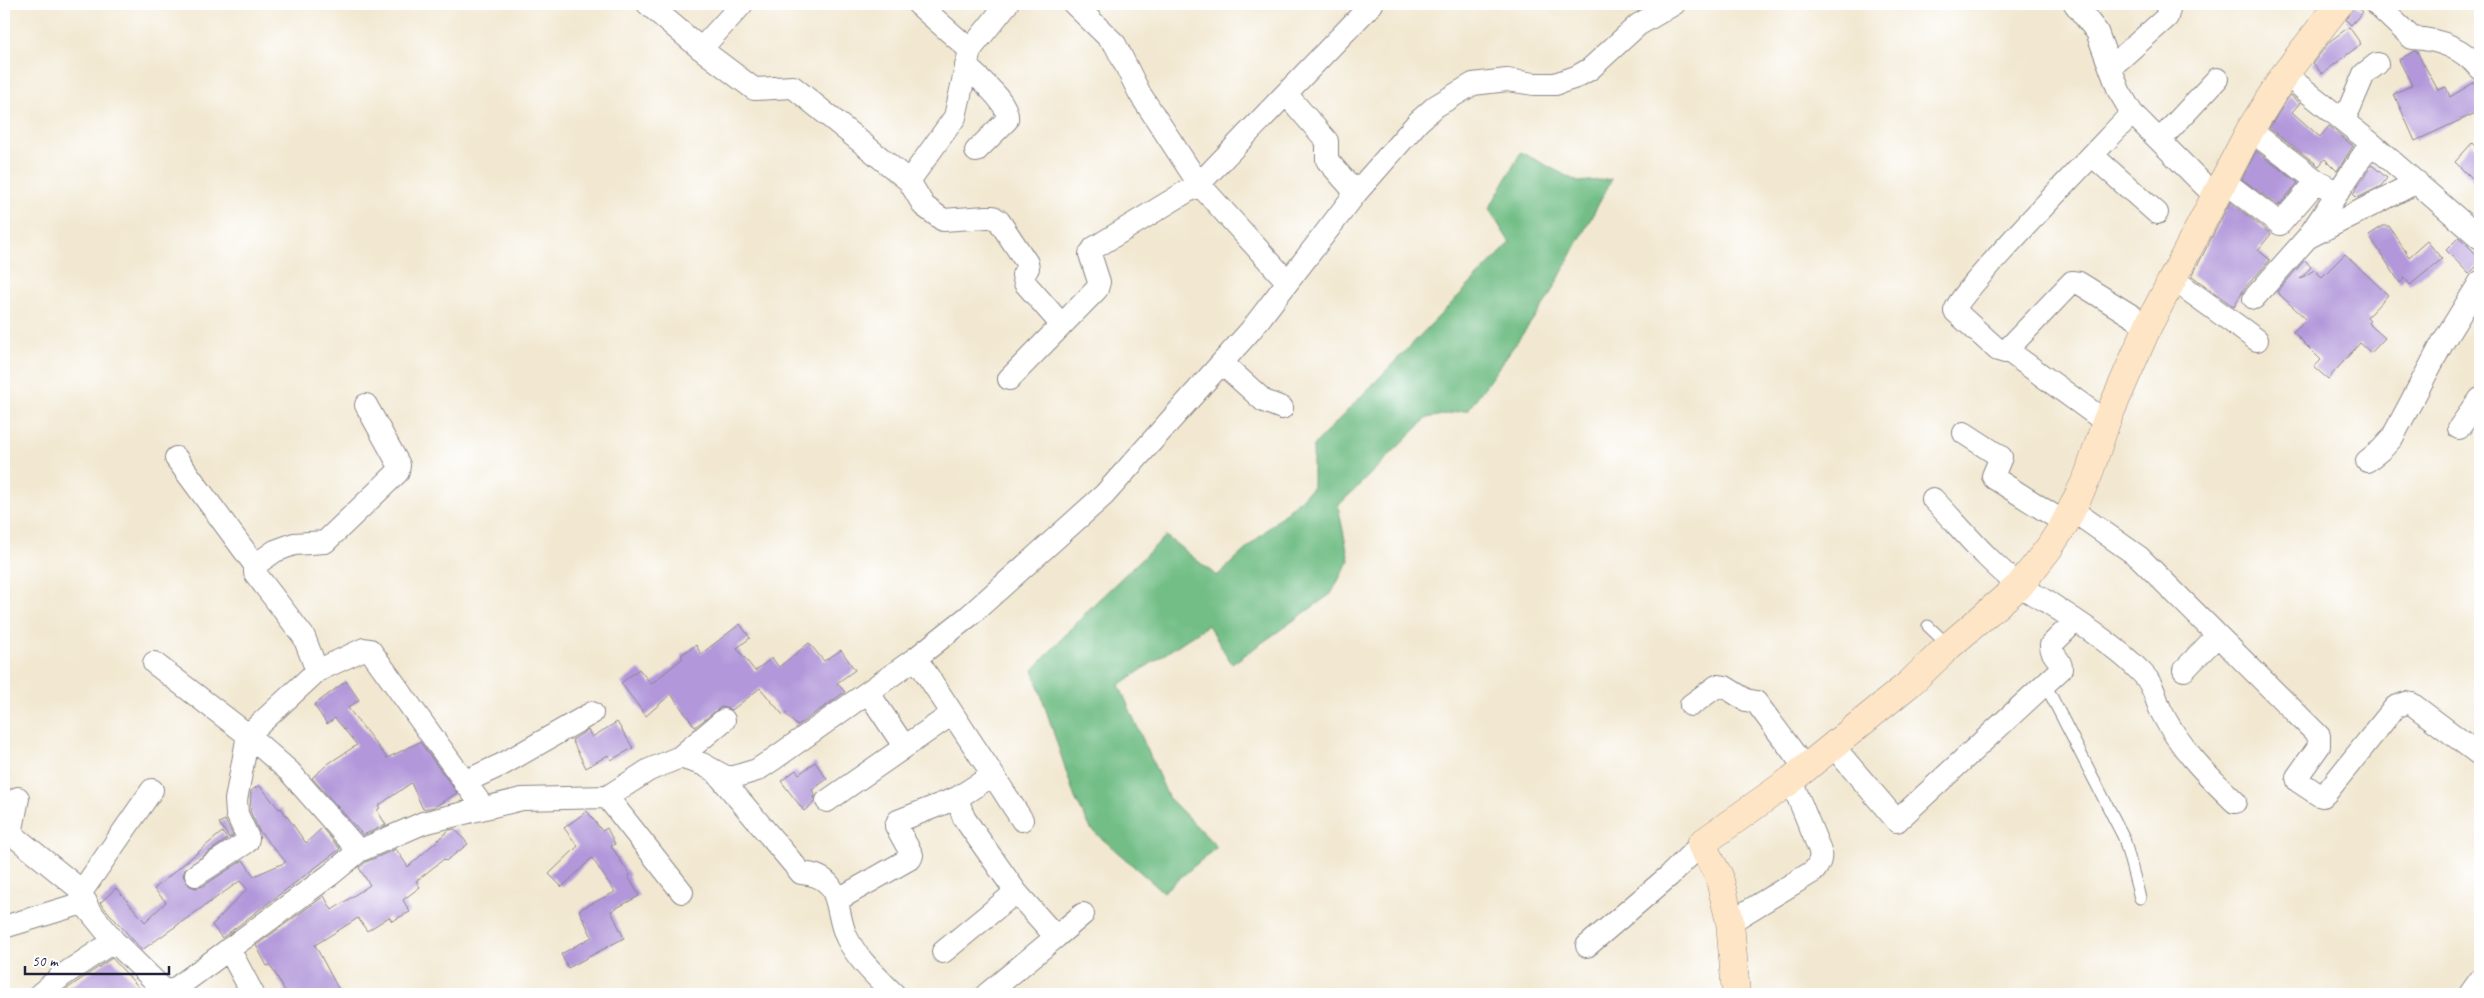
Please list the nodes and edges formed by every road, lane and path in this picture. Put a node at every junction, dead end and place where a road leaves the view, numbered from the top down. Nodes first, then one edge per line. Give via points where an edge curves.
1 (648, 4) edge
2 (742, 4) edge
3 (918, 4) edge
4 (1007, 4) edge
5 (1074, 4) edge
6 (1372, 4) edge
7 (1674, 4) edge
8 (2075, 4) edge
9 (2166, 4) edge
10 (2339, 4) edge
11 (2376, 4) edge
12 (701, 49) junction
13 (968, 58) junction
14 (2377, 64) dead end
15 (2111, 67) junction
16 (2480, 69) edge
17 (2285, 74) junction
18 (2216, 79) dead end
19 (1287, 95) junction
20 (2132, 112) junction
21 (2344, 121) junction
22 (2250, 130) junction
23 (2160, 140) junction
24 (2371, 143) junction
25 (976, 151) dead end
26 (2093, 156) junction
27 (909, 181) junction
28 (2317, 181) junction
29 (2417, 182) junction
30 (1199, 184) junction
31 (2220, 189) junction
32 (1356, 193) junction
33 (2337, 193) junction
34 (2156, 213) dead end
35 (2308, 237) junction
36 (2480, 238) edge
37 (2173, 279) junction
38 (1287, 281) junction
39 (2480, 282) edge
40 (2254, 298) dead end
41 (1061, 324) junction
42 (2148, 326) junction
43 (2257, 340) dead end
44 (2007, 350) junction
45 (1222, 363) junction
46 (1008, 379) dead end
47 (2480, 398) edge
48 (366, 405) dead end
49 (1282, 408) dead end
50 (2106, 422) junction
51 (2459, 428) dead end
52 (1964, 433) dead end
53 (176, 458) dead end
54 (2367, 460) dead end
55 (1933, 499) dead end
56 (2068, 516) junction
57 (256, 564) junction
58 (2020, 585) junction
59 (2075, 621) junction
60 (1928, 626) dead end
61 (2217, 636) junction
62 (1949, 646) junction
63 (916, 658) junction
64 (154, 663) dead end
65 (2184, 670) dead end
66 (317, 671) junction
67 (2045, 684) junction
68 (868, 692) junction
69 (1691, 704) dead end
70 (592, 714) dead end
71 (952, 714) junction
72 (724, 720) dead end
73 (248, 735) junction
74 (904, 746) junction
75 (1833, 746) junction
76 (2480, 756) edge
77 (680, 757) junction
78 (716, 772) junction
79 (1798, 774) junction
80 (993, 775) junction
81 (464, 782) junction
82 (152, 790) dead end
83 (606, 797) junction
84 (18, 798) dead end
85 (956, 798) junction
86 (827, 801) dead end
87 (2236, 802) dead end
88 (483, 807) junction
89 (1022, 820) dead end
90 (1701, 844) junction
91 (359, 851) junction
92 (196, 876) dead end
93 (682, 892) dead end
94 (1016, 892) junction
95 (84, 897) junction
96 (2140, 898) dead end
97 (837, 900) junction
98 (1083, 914) dead end
99 (1730, 922) junction
100 (4, 927) edge
101 (1056, 936) junction
102 (114, 941) junction
103 (1587, 946) dead end
104 (229, 949) junction
105 (943, 952) dead end
106 (2480, 980) edge
107 (40, 994) edge
108 (168, 994) edge
109 (253, 994) edge
110 (894, 994) edge
111 (987, 994) edge
112 (1736, 994) edge
113 (2470, 994) edge

1 - 12 street
2 - 12 street
3 - 13 street
4 - 13 street
5 - 30 street via 1115,44 1140,94
6 - 19 street
7 - 32 street via 1638,25 1590,69 1576,77 1554,84 1507,80 1465,88 1418,122
8 - 15 street via 2097,32
9 - 15 street via 2169,9 2167,16
10 - 17 street
11 - 16 street via 2412,38 2430,38 2454,47
12 - 27 street via 754,89 793,87
13 - 25 street via 1003,102 1008,114 1007,120
13 - 27 street via 955,118
14 - 21 street via 2364,74
15 - 20 street via 2119,91
17 - 21 street
17 - 22 street
18 - 23 street
19 - 30 street
19 - 32 street via 1327,141 1327,160
20 - 23 street
20 - 26 street
21 - 24 street
22 - 28 street
22 - 31 street
23 - 31 street
24 - 29 street
24 - 33 street
26 - 34 street
26 - 44 street via 2046,204 1956,307 1957,316 1998,350
27 - 41 street via 924,206 943,220 993,217 999,221 1027,263 1023,276 1025,283
28 - 31 street via 2280,224
28 - 33 street
29 - 35 street
29 - 36 street
30 - 38 street
30 - 41 street via 1094,248 1090,254 1099,285
31 - 37 street
32 - 38 street
33 - 35 street
35 - 40 street
37 - 42 street
37 - 43 street
38 - 45 street
39 - 54 street via 2443,342 2392,438
41 - 46 street
42 - 44 street via 2079,283 2072,282
42 - 50 street
44 - 50 street
45 - 49 street via 1264,401
45 - 63 street via 1104,495 1014,578
47 - 51 street
48 - 57 street via 399,465 398,472 325,542 294,544 275,551
50 - 56 street via 2088,476
52 - 56 street via 2000,457 1994,478
53 - 57 street
55 - 58 street
56 - 58 street
56 - 61 street via 2139,557
57 - 66 street via 255,573 304,637
58 - 59 street
58 - 62 street
59 - 67 street via 2051,645 2062,667
59 - 87 street via 2145,676 2161,711 2188,754
60 - 62 lane
61 - 65 street
61 - 76 street via 2319,736 2319,746 2297,777 2319,795 2327,792 2395,707 2406,703 2419,708
62 - 75 street via 1909,684
63 - 68 street
63 - 71 street
64 - 73 street
66 - 73 street
66 - 81 street via 364,648 370,650
67 - 75 street via 1897,822
67 - 96 lane via 2124,838
68 - 74 street
68 - 78 street via 757,770 734,777
69 - 79 street via 1717,686 1756,702
70 - 81 street
71 - 74 street
71 - 80 street
72 - 77 street
73 - 91 street via 289,771
73 - 92 street via 236,800 237,814 247,842
74 - 86 street
75 - 79 street
77 - 78 street
77 - 83 street via 649,770
78 - 97 street via 800,873 814,874 826,882
79 - 90 street
79 - 99 street via 1821,855 1819,864 1814,871
80 - 85 street
80 - 89 street
81 - 88 street
82 - 95 street
83 - 88 street via 522,799
83 - 93 street
84 - 95 street via 12,829 14,836
85 - 94 street via 964,818
85 - 97 street via 898,821 896,826 911,858
88 - 91 street via 422,823
90 - 99 street via 1719,876
90 - 103 street via 1669,876
91 - 104 street
94 - 101 street
94 - 105 street
95 - 100 street
95 - 102 street via 88,909
97 - 110 street via 846,936 856,953
98 - 101 street
99 - 112 street
101 - 111 street
102 - 107 street
102 - 108 street
104 - 108 street
104 - 109 street
106 - 113 street

